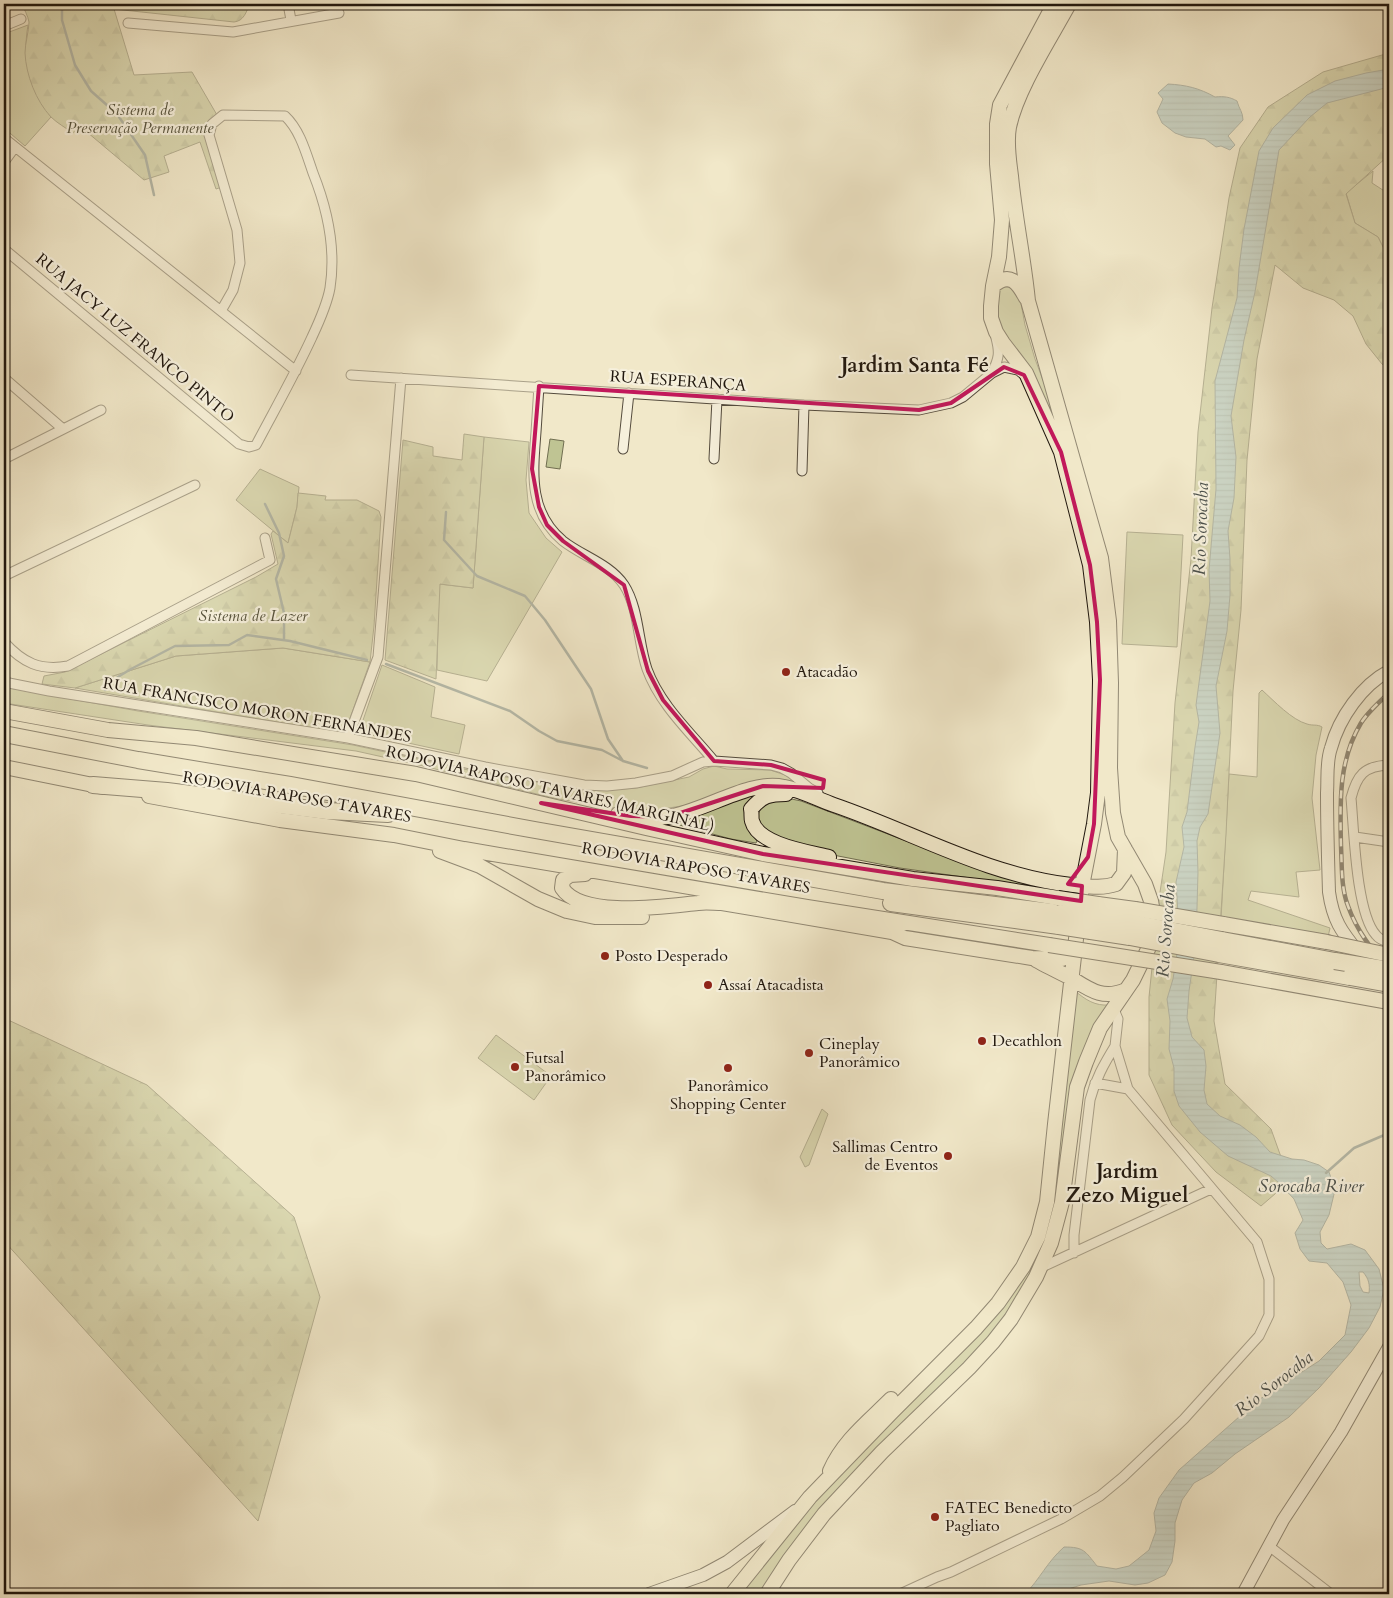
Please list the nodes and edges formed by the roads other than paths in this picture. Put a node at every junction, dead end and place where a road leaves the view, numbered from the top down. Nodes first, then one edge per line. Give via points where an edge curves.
1 (288, 4) edge
2 (1054, 4) edge
3 (1069, 4) edge
4 (339, 13) dead end
5 (21, 18) dead end
6 (291, 20) junction
7 (128, 23) dead end
8 (4, 26) edge
9 (4, 138) edge
10 (15, 147) junction
11 (4, 162) edge
12 (4, 249) edge
13 (993, 286) junction
14 (1028, 301) junction
15 (221, 312) junction
16 (993, 324) junction
17 (296, 371) junction
18 (992, 373) junction
19 (351, 375) dead end
20 (4, 378) edge
21 (400, 378) junction
22 (539, 386) junction
23 (1033, 387) junction
24 (629, 393) junction
25 (717, 399) junction
26 (804, 405) junction
27 (101, 410) dead end
28 (63, 429) junction
29 (623, 449) dead end
30 (4, 459) edge
31 (714, 459) dead end
32 (802, 471) dead end
33 (195, 485) dead end
34 (265, 538) dead end
35 (4, 576) edge
36 (4, 642) edge
37 (1389, 671) edge
38 (4, 682) edge
39 (4, 711) edge
40 (4, 734) edge
41 (348, 738) junction
42 (4, 744) edge
43 (714, 761) junction
44 (1389, 765) edge
45 (4, 767) edge
46 (93, 785) junction
47 (541, 803) junction
48 (839, 807) junction
49 (388, 814) junction
50 (394, 835) junction
51 (1355, 837) junction
52 (1389, 842) edge
53 (1125, 849) junction
54 (1088, 857) junction
55 (913, 879) junction
56 (1057, 883) junction
57 (1082, 886) junction
58 (695, 887) junction
59 (1099, 887) junction
60 (1059, 912) junction
61 (905, 938) junction
62 (1221, 939) junction
63 (1389, 942) edge
64 (1075, 951) junction
65 (1389, 955) edge
66 (1032, 958) junction
67 (1051, 968) junction
68 (1389, 970) edge
69 (1071, 979) junction
70 (1389, 984) edge
71 (1126, 990) junction
72 (1389, 991) edge
73 (1389, 1002) edge
74 (1113, 1007) junction
75 (1066, 1025) junction
76 (1115, 1046) junction
77 (1095, 1083) junction
78 (1128, 1089) junction
79 (1211, 1189) junction
80 (1074, 1253) junction
81 (1040, 1268) junction
82 (998, 1303) junction
83 (1389, 1347) edge
84 (825, 1481) junction
85 (806, 1502) junction
86 (1269, 1546) junction
87 (649, 1594) edge
88 (732, 1594) edge
89 (767, 1594) edge
90 (900, 1594) edge
91 (1243, 1594) edge
92 (1331, 1594) edge

1 - 6 street
2 - 13 highway via 1000,105 996,164 1002,220 1000,257
3 - 14 highway via 1027,81 1009,128 1012,187
4 - 6 street
5 - 8 street
6 - 7 street via 233,32
9 - 10 street
10 - 11 street
10 - 15 street
12 - 17 street, RUA JACY LUZ FRANCO PINTO via 239,444 249,448 256,445
13 - 14 highway via 1003,280 1013,280
13 - 16 highway
14 - 53 highway via 1101,558 1111,683 1113,813 1118,837
15 - 17 street
15 - 17 street via 233,290 240,263 237,230 209,135 212,124 223,115 285,116 294,125 320,189 329,226 331,260 330,288 322,314
16 - 18 street via 999,352
16 - 23 highway
18 - 23 street via 1004,367 1018,370
18 - 26 street, RUA ESPERANÇA via 963,397 919,410
19 - 21 street, RUA ESPERANÇA
20 - 28 street
21 - 22 street, RUA ESPERANÇA
21 - 41 street via 378,657
22 - 24 street, RUA ESPERANÇA
22 - 43 street via 532,469 547,525 563,541 614,574 624,585 632,602 648,671 680,722
23 - 54 highway via 1063,458 1090,565 1097,622 1100,680 1098,793
24 - 25 street, RUA ESPERANÇA
24 - 29 street
25 - 26 street, RUA ESPERANÇA
25 - 31 street
26 - 32 street
27 - 28 street
28 - 30 street
33 - 35 street
34 - 36 street via 270,560 68,666 40,667 21,658
37 - 72 main road via 1359,694 1330,748 1327,812 1329,892 1334,917 1342,932
38 - 41 street, RUA FRANCISCO MORON FERNANDES
39 - 47 highway, RODOVIA RAPOSO TAVARES (MARGINAL) via 108,730 196,738 416,774
40 - 60 highway, RODOVIA RAPOSO TAVARES via 883,891
41 - 43 street, RUA FRANCISCO MORON FERNANDES via 584,785 636,783 672,776 703,762
42 - 49 highway, RODOVIA RAPOSO TAVARES
43 - 48 street, RUA FRANCISCO MORON FERNANDES via 782,768
44 - 51 street via 1360,774 1351,798
45 - 46 highway
46 - 49 highway via 327,811
46 - 50 highway via 280,820
47 - 48 highway via 631,816 668,817 763,786 783,786
47 - 55 highway, RODOVIA RAPOSO TAVARES (MARGINAL) via 763,854
48 - 55 highway via 789,794 772,794 759,799 751,809 752,822 758,832 774,843
48 - 56 highway via 971,860
49 - 60 highway, RODOVIA RAPOSO TAVARES via 879,901
50 - 58 highway
50 - 61 highway via 480,866 538,899 567,911 632,918 727,912 891,941
51 - 52 street
51 - 63 street via 1365,914 1376,935
53 - 59 highway via 1121,879 1116,884
53 - 71 highway via 1146,884 1154,918 1152,939
54 - 56 highway via 1082,870 1069,880
54 - 57 highway
54 - 59 highway via 1092,877
55 - 60 highway, RODOVIA RAPOSO TAVARES (MARGINAL) via 997,888
56 - 57 highway
57 - 59 highway
57 - 64 highway
58 - 61 highway via 583,874 570,875 563,880 562,888 566,895 576,900 609,907 722,903 892,932
58 - 73 highway, bridge
60 - 62 highway, RODOVIA RAPOSO TAVARES, bridge
60 - 62 highway, RODOVIA RAPOSO TAVARES, bridge via 1136,908
61 - 66 highway
62 - 65 highway, bridge via 1327,942
62 - 68 highway, RODOVIA RAPOSO TAVARES, bridge
62 - 70 highway, RODOVIA RAPOSO TAVARES, bridge via 1350,977
64 - 66 highway via 1062,959
64 - 69 highway
66 - 67 highway
67 - 69 highway
67 - 75 highway via 1061,985 1061,1015
69 - 71 highway via 1097,992 1107,994
69 - 75 highway
71 - 74 highway
74 - 76 street via 1118,1019
74 - 81 highway via 1092,1045 1077,1087 1062,1202 1051,1243
75 - 82 highway via 1047,1202 1038,1237 1023,1267
76 - 77 street
76 - 78 street
77 - 78 street
77 - 80 street via 1090,1100
78 - 79 street
79 - 80 street
79 - 90 street via 1258,1242 1270,1278 1269,1315 1259,1336 1184,1419 1100,1496 1061,1519
80 - 81 street
81 - 89 highway via 994,1342 824,1514
82 - 84 highway
82 - 84 highway via 852,1436 837,1455
83 - 86 main road via 1341,1432
84 - 85 highway
85 - 87 main road via 727,1562 703,1575
85 - 88 highway
86 - 91 main road
86 - 92 street

